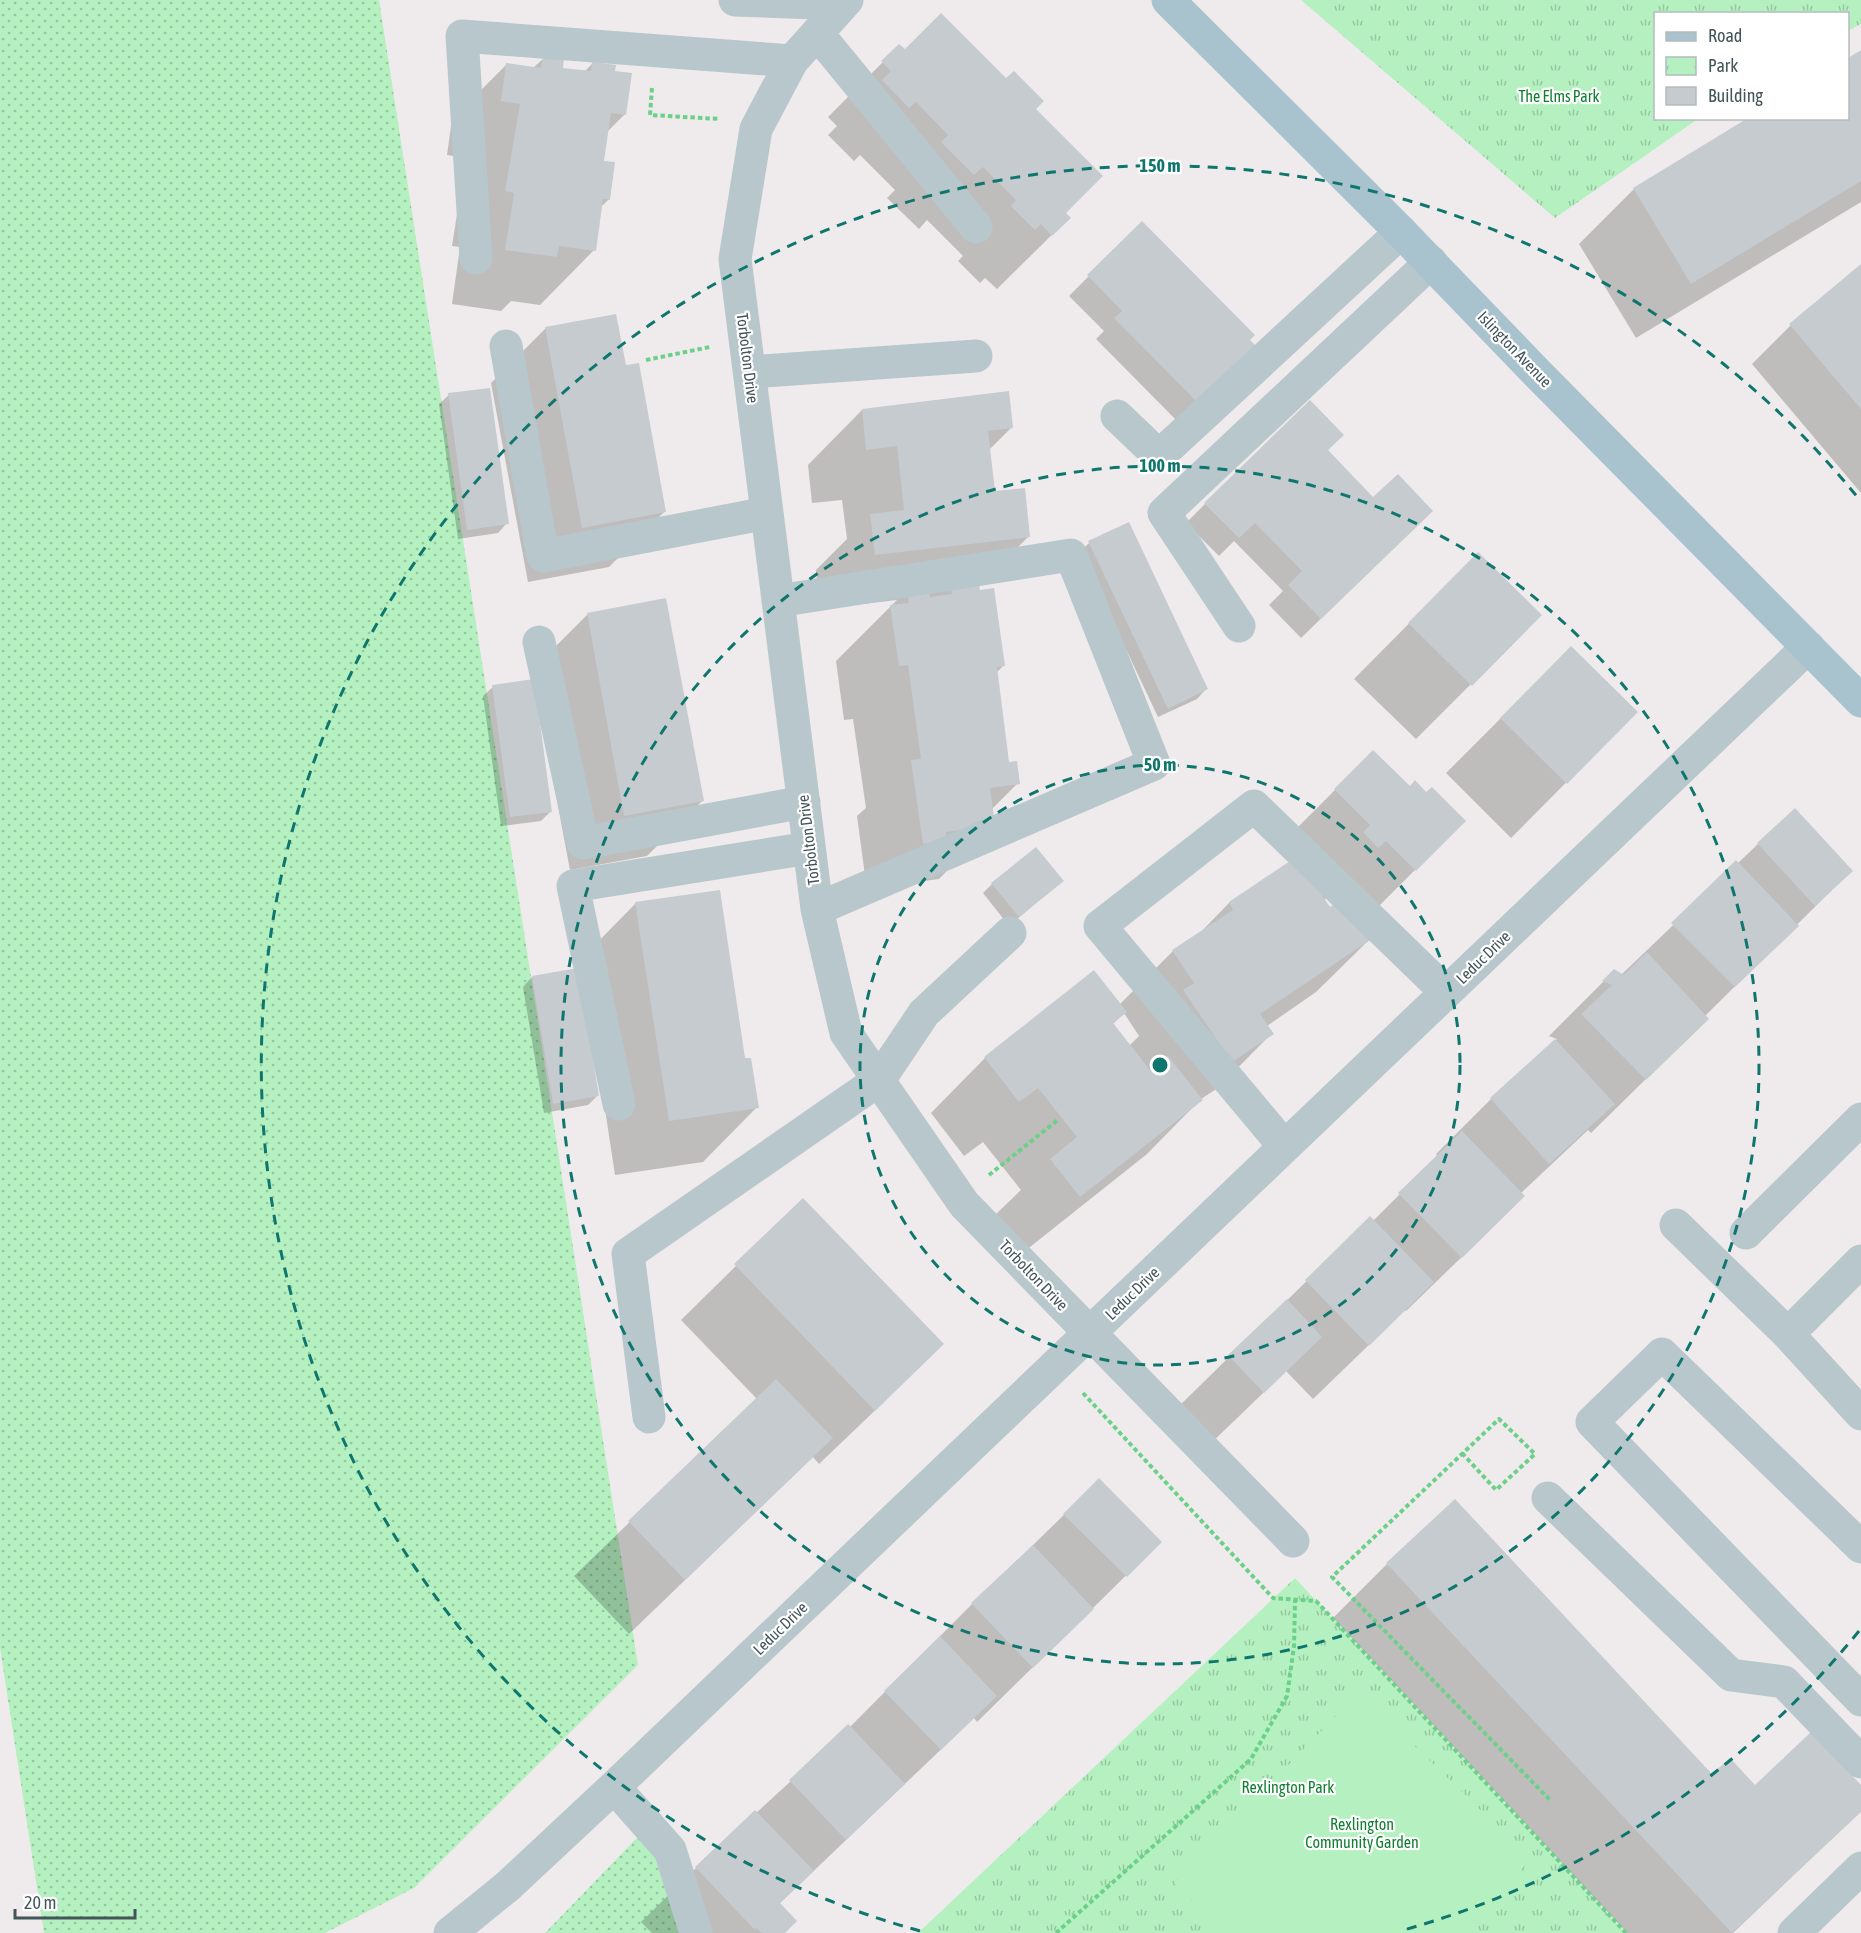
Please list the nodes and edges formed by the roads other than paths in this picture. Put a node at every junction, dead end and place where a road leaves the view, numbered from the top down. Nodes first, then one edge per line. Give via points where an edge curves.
1 (735, 0) edge
2 (1168, 0) edge
3 (845, 2) edge
4 (817, 33) junction
5 (792, 61) junction
6 (976, 227) dead end
7 (1401, 231) junction
8 (476, 258) dead end
9 (1431, 262) junction
10 (506, 346) dead end
11 (976, 356) dead end
12 (750, 372) junction
13 (1117, 416) dead end
14 (767, 513) junction
15 (778, 601) junction
16 (1239, 626) dead end
17 (539, 642) dead end
18 (1808, 647) junction
19 (1861, 701) edge
20 (804, 802) junction
21 (809, 848) junction
22 (817, 909) junction
23 (1010, 933) dead end
24 (1446, 992) junction
25 (879, 1080) junction
26 (619, 1104) dead end
27 (1861, 1119) edge
28 (1284, 1146) junction
29 (1676, 1225) dead end
30 (1746, 1233) dead end
31 (1861, 1261) edge
32 (1090, 1332) junction
33 (1788, 1334) junction
34 (1861, 1414) edge
35 (649, 1417) dead end
36 (1548, 1498) dead end
37 (1293, 1541) dead end
38 (1861, 1546) edge
39 (1861, 1700) edge
40 (1861, 1762) edge
41 (614, 1787) junction
42 (1859, 1875) edge
43 (450, 1933) edge
44 (696, 1933) edge
45 (1794, 1933) edge

1 - 3 street
2 - 7 main road, Islington Avenue
3 - 4 street, Torbolton Drive
4 - 5 street, Torbolton Drive
4 - 6 street
5 - 8 street via 462,36
5 - 12 street, Torbolton Drive via 756,129 735,258
7 - 9 main road, Islington Avenue
7 - 13 street via 1159,456
9 - 16 street via 1164,513
9 - 18 main road, Islington Avenue
10 - 14 street via 543,556
11 - 12 street
12 - 14 street, Torbolton Drive
14 - 15 street, Torbolton Drive
15 - 20 street, Torbolton Drive
15 - 22 street via 1071,555 1154,764
17 - 20 street via 583,843
18 - 19 main road, Islington Avenue
18 - 24 street, Leduc Drive
20 - 21 street, Torbolton Drive
21 - 22 street, Torbolton Drive
21 - 26 street via 573,886
22 - 25 street, Torbolton Drive via 846,1033
23 - 25 street via 924,1013
24 - 28 street, Leduc Drive
24 - 28 street via 1254,806 1101,926
25 - 32 street, Torbolton Drive via 960,1198
25 - 35 street via 628,1254
27 - 30 street
28 - 32 street, Leduc Drive
29 - 33 street
31 - 33 street
32 - 37 street, Torbolton Drive
32 - 41 street, Leduc Drive
33 - 34 street
36 - 40 street via 1731,1675 1784,1682
38 - 39 street via 1662,1354 1592,1422
41 - 43 street, Leduc Drive via 508,1886
41 - 44 street via 670,1850
42 - 45 street

